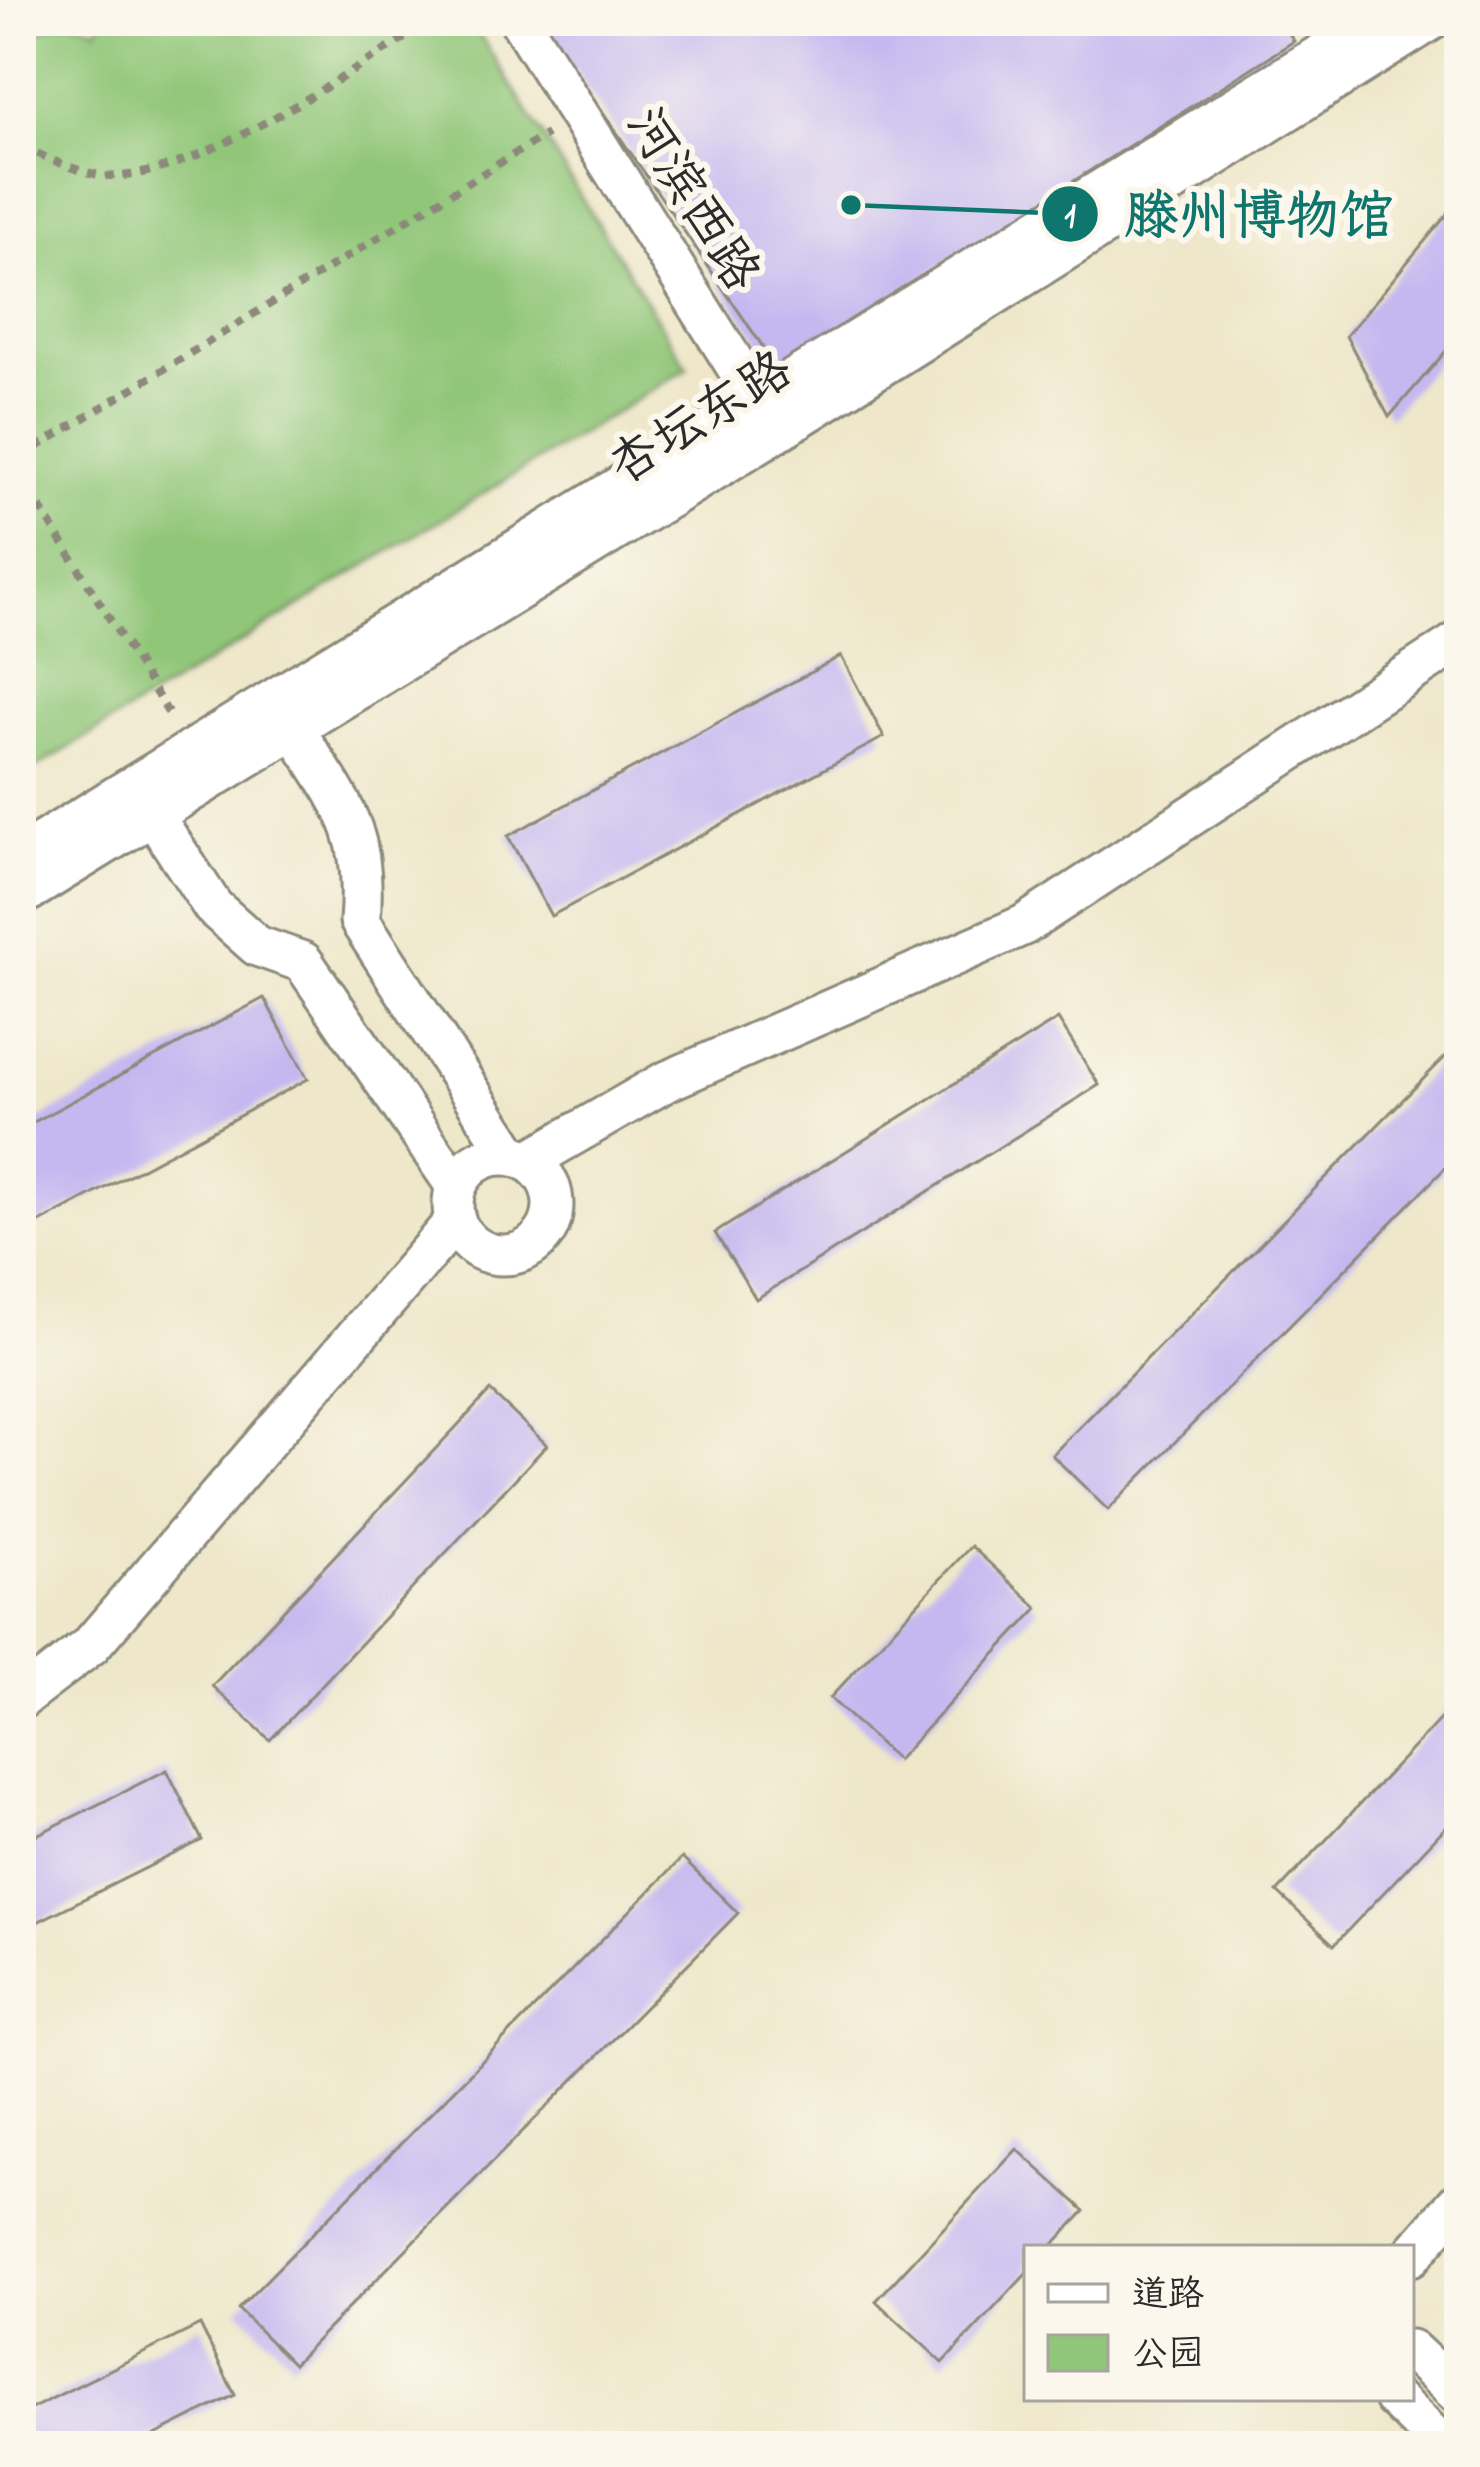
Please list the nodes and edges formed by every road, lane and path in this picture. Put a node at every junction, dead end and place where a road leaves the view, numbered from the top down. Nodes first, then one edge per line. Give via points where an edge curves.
1 (432, 21) edge
2 (520, 21) edge
3 (1375, 21) edge
4 (1430, 21) edge
5 (1315, 37) edge
6 (579, 114) junction
7 (21, 146) edge
8 (769, 415) junction
9 (21, 458) edge
10 (21, 476) edge
11 (1459, 641) edge
12 (172, 719) dead end
13 (294, 728) junction
14 (153, 815) junction
15 (21, 855) edge
16 (21, 896) edge
17 (519, 1158) junction
18 (455, 1204) junction
19 (21, 1699) edge
20 (1459, 2201) edge
21 (1414, 2253) edge
22 (1414, 2353) edge
23 (1459, 2396) edge
24 (1397, 2401) edge
25 (1444, 2446) edge

1 - 7 path via 206,154 158,169 103,176
2 - 6 street, 河滨西路
3 - 5 street, 杏坛东路
4 - 8 street, 杏坛东路
5 - 8 street, 杏坛东路
6 - 8 street, 河滨西路
6 - 9 path
8 - 13 street, 杏坛东路
8 - 15 street, 杏坛东路
10 - 12 path
11 - 17 street via 1024,925 665,1082
13 - 14 street, 杏坛东路
13 - 17 street via 351,818 364,875 360,921
14 - 16 street, 杏坛东路
14 - 18 street via 213,907 256,946 303,962
17 - 18 street via 478,1161
17 - 18 street via 549,1185 553,1201 535,1244 489,1253 463,1236
18 - 19 street via 91,1645
20 - 21 street
22 - 23 street
24 - 25 street

